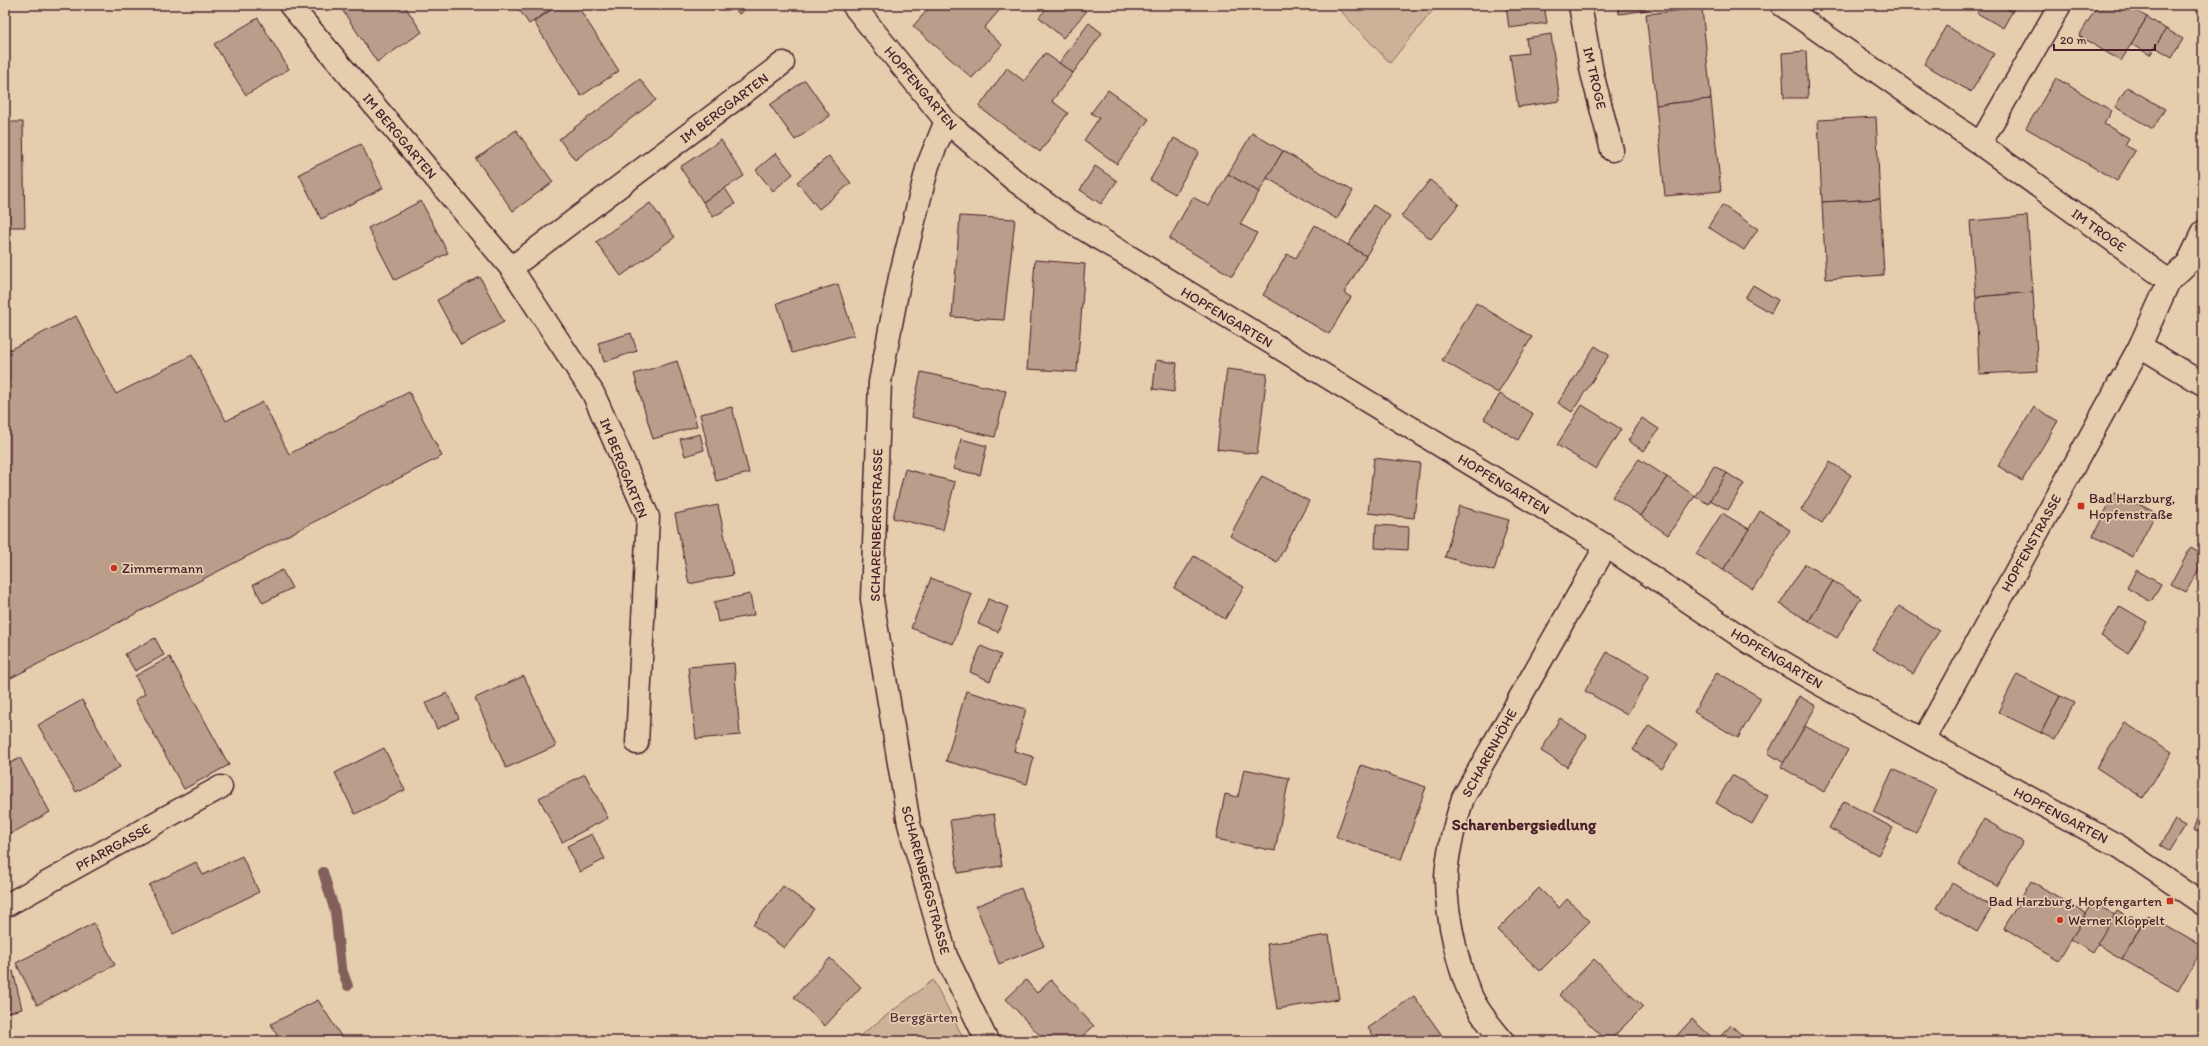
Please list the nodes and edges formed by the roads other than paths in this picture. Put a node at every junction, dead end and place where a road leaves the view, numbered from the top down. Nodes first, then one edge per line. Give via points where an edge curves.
1 (290, 5) edge
2 (853, 5) edge
3 (1580, 5) edge
4 (1782, 5) edge
5 (2060, 5) edge
6 (783, 63) dead end
7 (946, 121) junction
8 (1980, 144) junction
9 (1612, 150) dead end
10 (2203, 232) edge
11 (511, 268) junction
12 (2169, 281) junction
13 (2140, 346) junction
14 (2203, 384) edge
15 (1606, 546) junction
16 (1923, 740) junction
17 (637, 743) dead end
18 (221, 787) dead end
19 (2203, 904) edge
20 (5, 906) edge
21 (987, 1041) edge
22 (1503, 1041) edge

1 - 11 street, IM BERGGARTEN
2 - 7 street, HOPFENGARTEN
3 - 9 street, IM TROGE via 1592,73
4 - 8 street, IM TROGE
5 - 8 street
6 - 11 street, IM BERGGARTEN
7 - 15 street, HOPFENGARTEN via 1014,180 1067,219
7 - 21 street, SCHARENBERGSTRASSE via 926,172 900,276 880,382 872,599 909,824 946,956
8 - 12 street, IM TROGE
10 - 12 street via 2188,263
11 - 17 street, IM BERGGARTEN via 593,393 648,517
12 - 13 street, HOPFENSTRASSE
13 - 14 street
13 - 16 street, HOPFENSTRASSE
15 - 16 street, HOPFENGARTEN via 1747,641
15 - 22 street, SCHARENHÖHE via 1464,798 1454,829 1446,878 1450,921 1459,966 1478,1009
16 - 19 street, HOPFENGARTEN via 2120,847
18 - 20 street, PFARRGASSE

